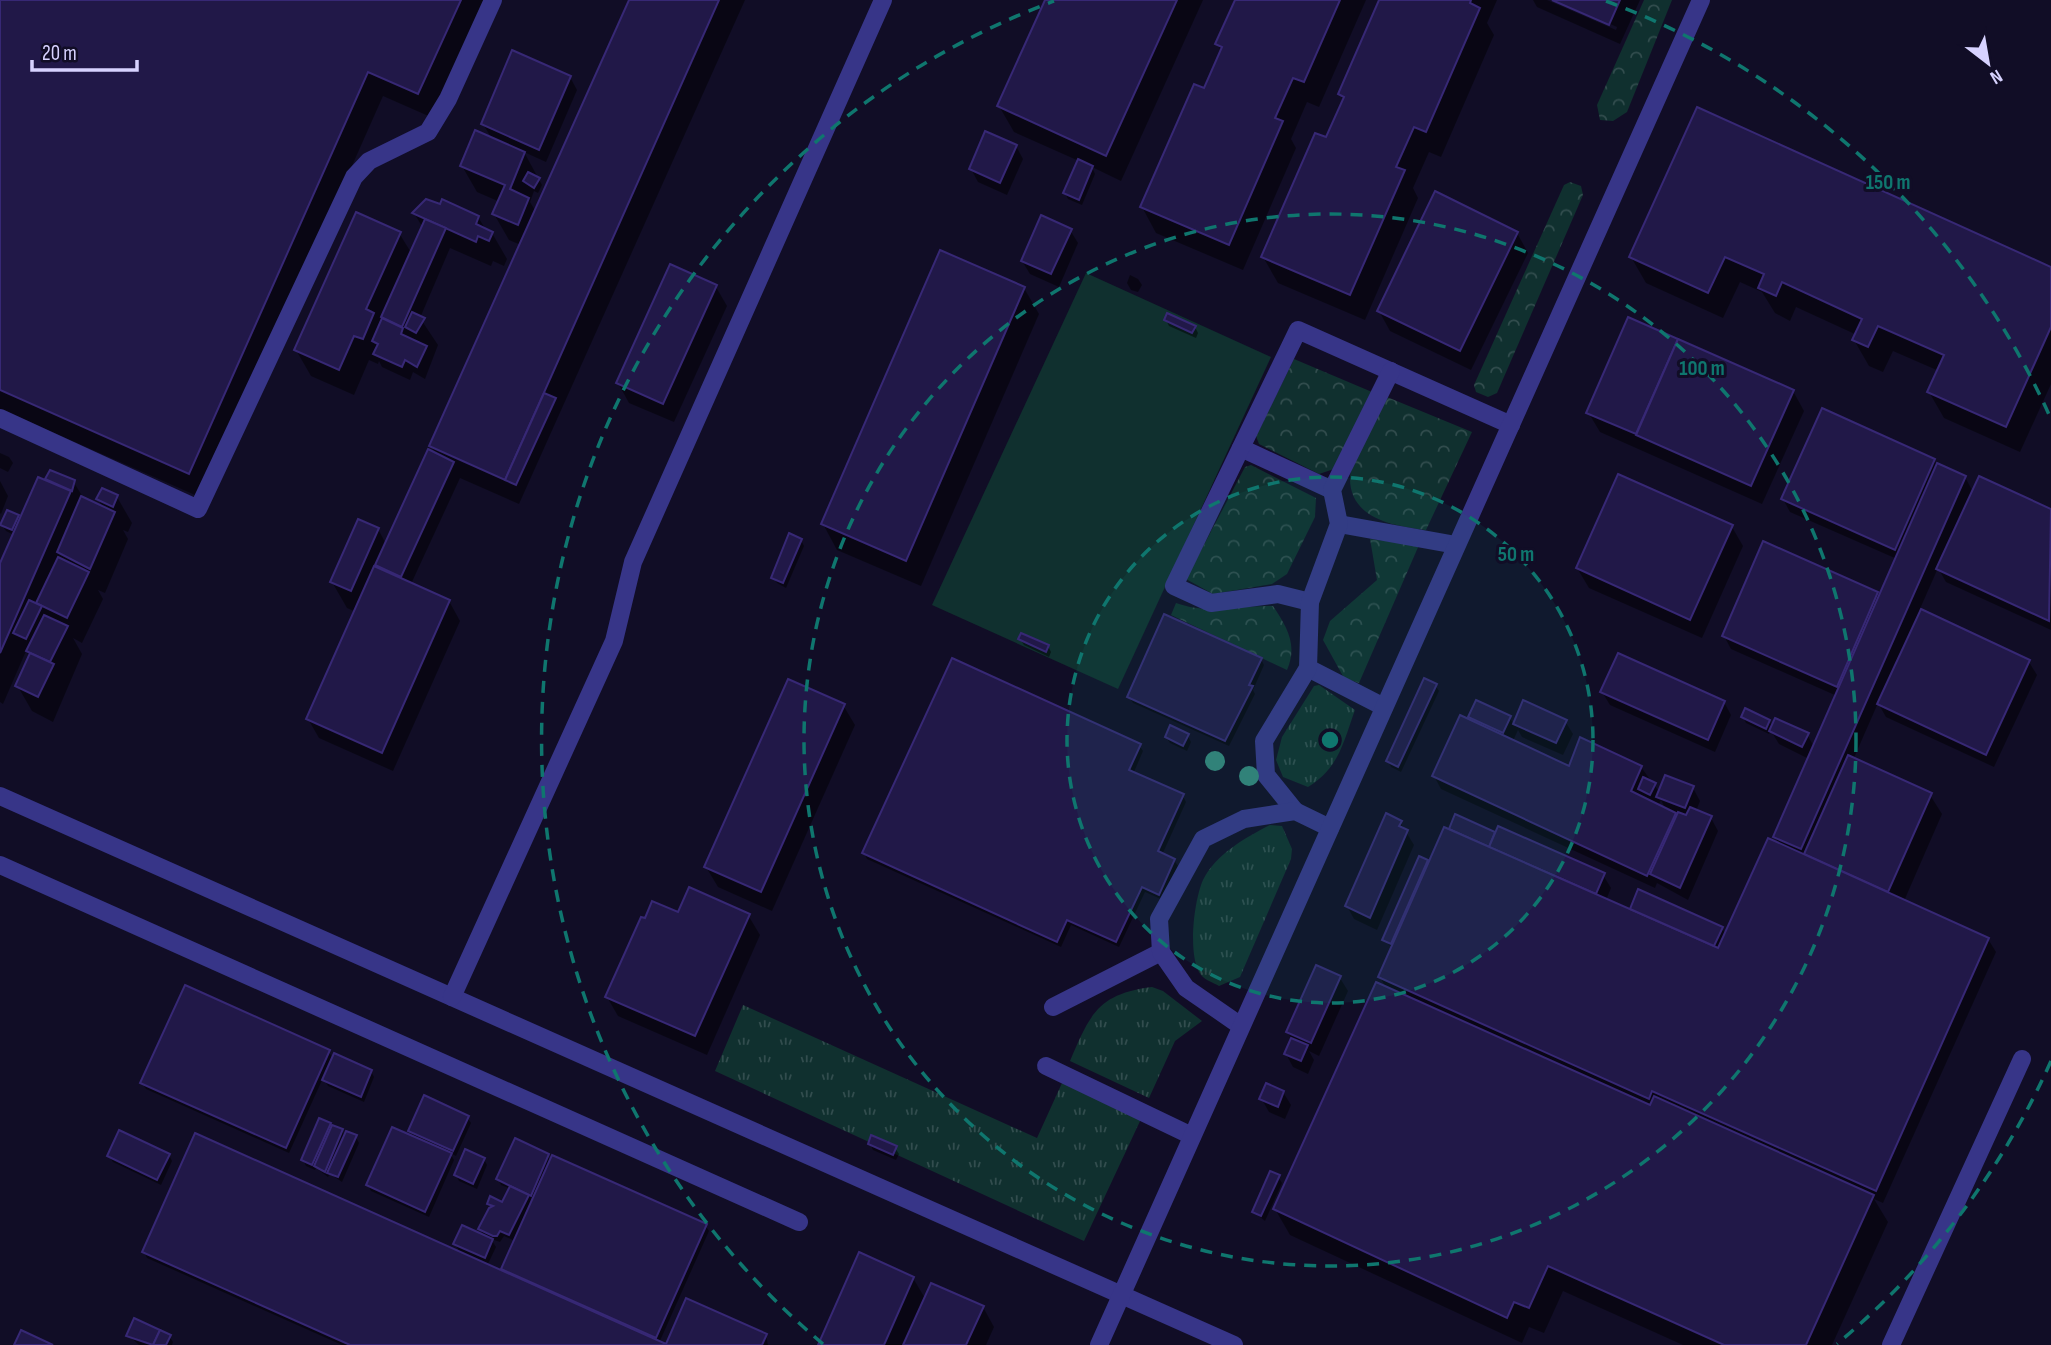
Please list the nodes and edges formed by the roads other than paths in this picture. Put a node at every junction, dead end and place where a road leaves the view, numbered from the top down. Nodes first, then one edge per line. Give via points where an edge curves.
1 (493, 0) edge
2 (883, 0) edge
3 (1701, 0) edge
4 (1391, 371) junction
5 (0, 418) edge
6 (1511, 425) junction
7 (1241, 447) junction
8 (1332, 491) junction
9 (1339, 524) junction
10 (1456, 545) junction
11 (1310, 601) junction
12 (1308, 668) junction
13 (1384, 707) junction
14 (0, 796) edge
15 (1295, 811) junction
16 (1330, 828) junction
17 (0, 865) edge
18 (1161, 952) junction
19 (452, 997) junction
20 (1053, 1007) dead end
21 (1241, 1026) junction
22 (2022, 1059) dead end
23 (1046, 1066) dead end
24 (1192, 1136) junction
25 (800, 1222) dead end
26 (1121, 1294) junction
27 (1099, 1345) edge
28 (1234, 1345) edge
29 (1891, 1345) edge

1 - 5 street via 428,132 369,161 354,177 198,509
2 - 19 street via 633,562 614,641
3 - 6 street
4 - 6 street
4 - 7 street via 1298,330
4 - 8 street
6 - 10 street
7 - 8 street
7 - 11 street via 1174,586 1211,603 1278,594
8 - 9 street
9 - 10 street
9 - 11 street
10 - 13 street
11 - 12 street
12 - 13 street
12 - 15 street via 1264,741 1266,775
13 - 16 street
14 - 19 street
15 - 16 street
15 - 18 street via 1244,819 1203,839 1158,919
16 - 21 street
17 - 25 street
18 - 20 street
18 - 21 street via 1186,988
19 - 26 street
21 - 24 street
22 - 29 street
23 - 24 street
24 - 26 street
26 - 27 street
26 - 28 street

